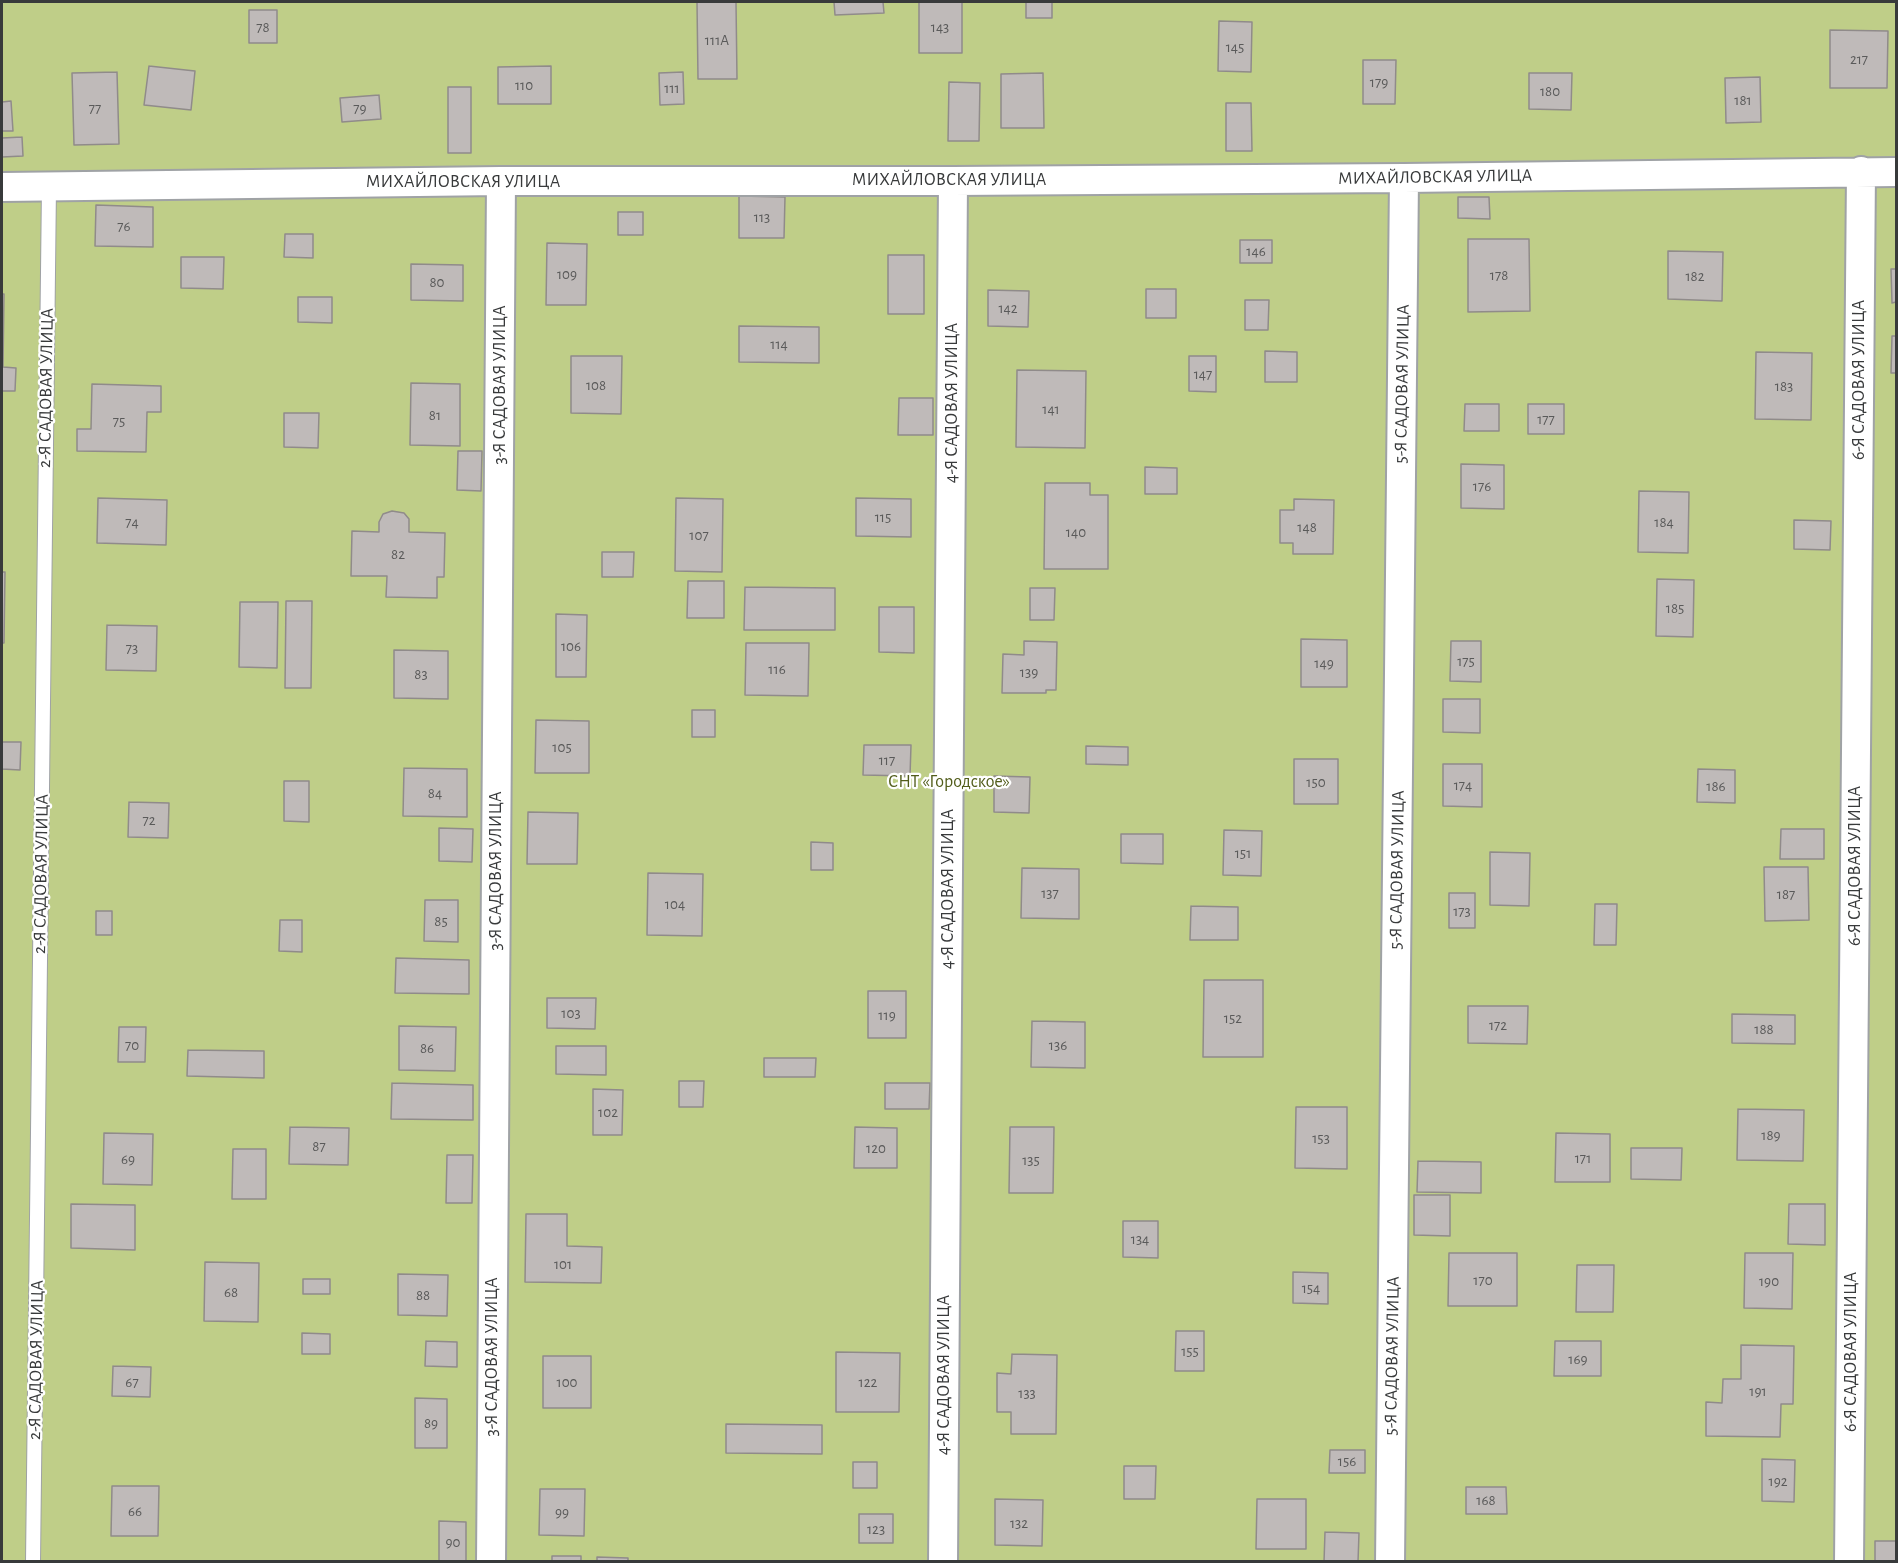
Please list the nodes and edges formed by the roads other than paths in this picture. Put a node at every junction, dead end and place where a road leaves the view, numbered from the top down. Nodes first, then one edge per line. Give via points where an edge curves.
1 (1861, 171) junction
2 (1896, 172) edge
3 (1404, 178) junction
4 (501, 181) junction
5 (953, 181) junction
6 (49, 186) junction
7 (2, 187) edge
8 (33, 1562) edge
9 (491, 1562) edge
10 (943, 1562) edge
11 (1390, 1562) edge
12 (1849, 1562) edge

1 - 2 street, МИХАЙЛОВСКАЯ УЛИЦА
1 - 3 street, МИХАЙЛОВСКАЯ УЛИЦА
1 - 12 street, 6-Я САДОВАЯ УЛИЦА
3 - 5 street, МИХАЙЛОВСКАЯ УЛИЦА
3 - 11 street, 5-Я САДОВАЯ УЛИЦА
4 - 5 street, МИХАЙЛОВСКАЯ УЛИЦА
4 - 6 street, МИХАЙЛОВСКАЯ УЛИЦА
4 - 9 street, 3-Я САДОВАЯ УЛИЦА
5 - 10 street, 4-Я САДОВАЯ УЛИЦА
6 - 7 street, МИХАЙЛОВСКАЯ УЛИЦА
6 - 8 lane, 2-Я САДОВАЯ УЛИЦА

